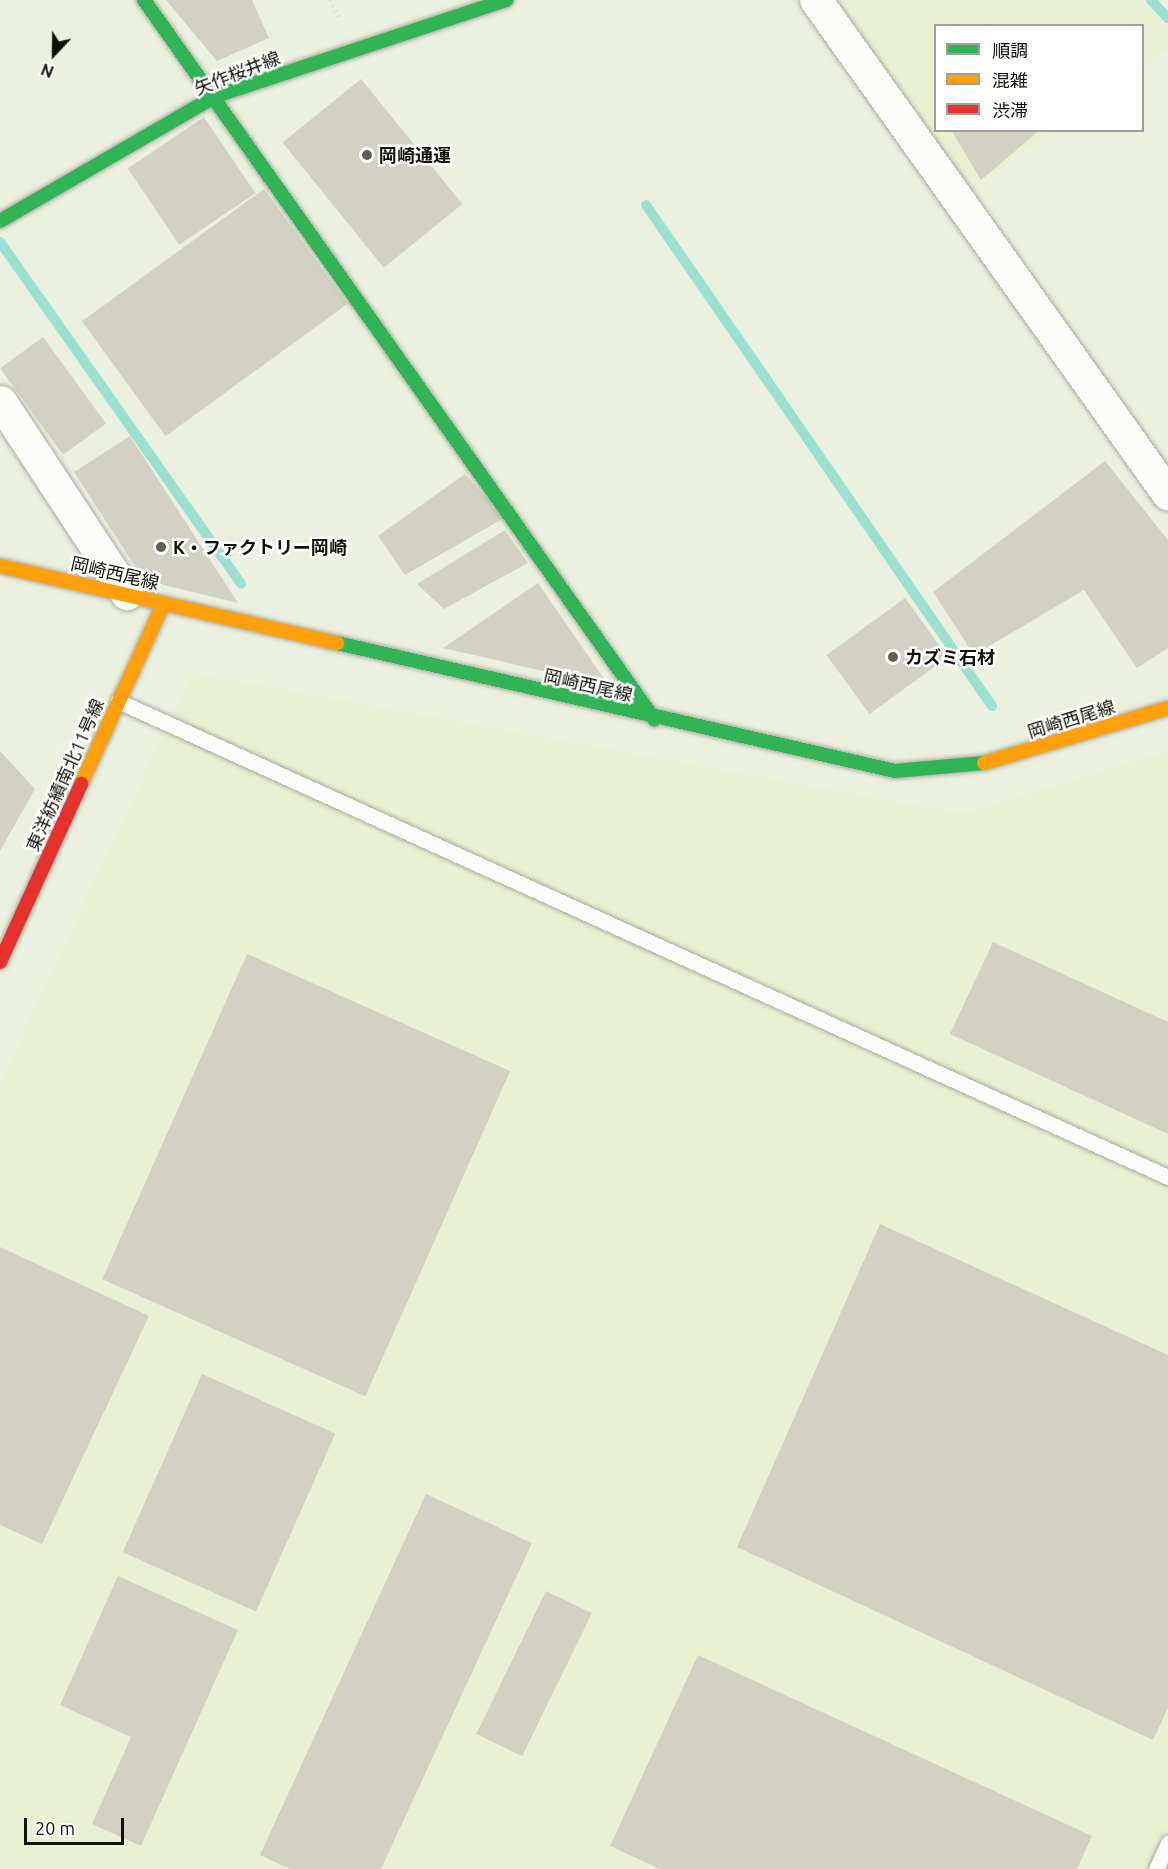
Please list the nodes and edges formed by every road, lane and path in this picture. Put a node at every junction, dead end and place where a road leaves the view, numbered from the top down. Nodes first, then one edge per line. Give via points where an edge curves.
1 (144, 0) edge
2 (507, 0) edge
3 (816, 0) edge
4 (216, 96) junction
5 (35, 196) junction
6 (0, 207) edge
7 (0, 221) edge
8 (1, 402) edge
9 (1168, 494) edge
10 (0, 566) edge
11 (127, 594) junction
12 (164, 603) junction
13 (118, 701) junction
14 (1168, 708) edge
15 (654, 719) junction
16 (0, 962) edge
17 (1168, 1177) edge
18 (1168, 1843) edge
19 (1156, 1869) edge

1 - 4 street
2 - 4 street, 矢作桜井線
3 - 9 street
4 - 5 street, 矢作桜井線
4 - 15 street
5 - 6 street
5 - 7 street, 矢作桜井線
8 - 11 street
10 - 11 street, 岡崎西尾線
11 - 12 street, 岡崎西尾線
12 - 13 street, 東洋紡績南北11号線
12 - 15 street, 岡崎西尾線
13 - 16 street, 東洋紡績南北11号線
13 - 17 lane
14 - 15 street, 岡崎西尾線 via 1005,759 951,770 895,771
18 - 19 lane

